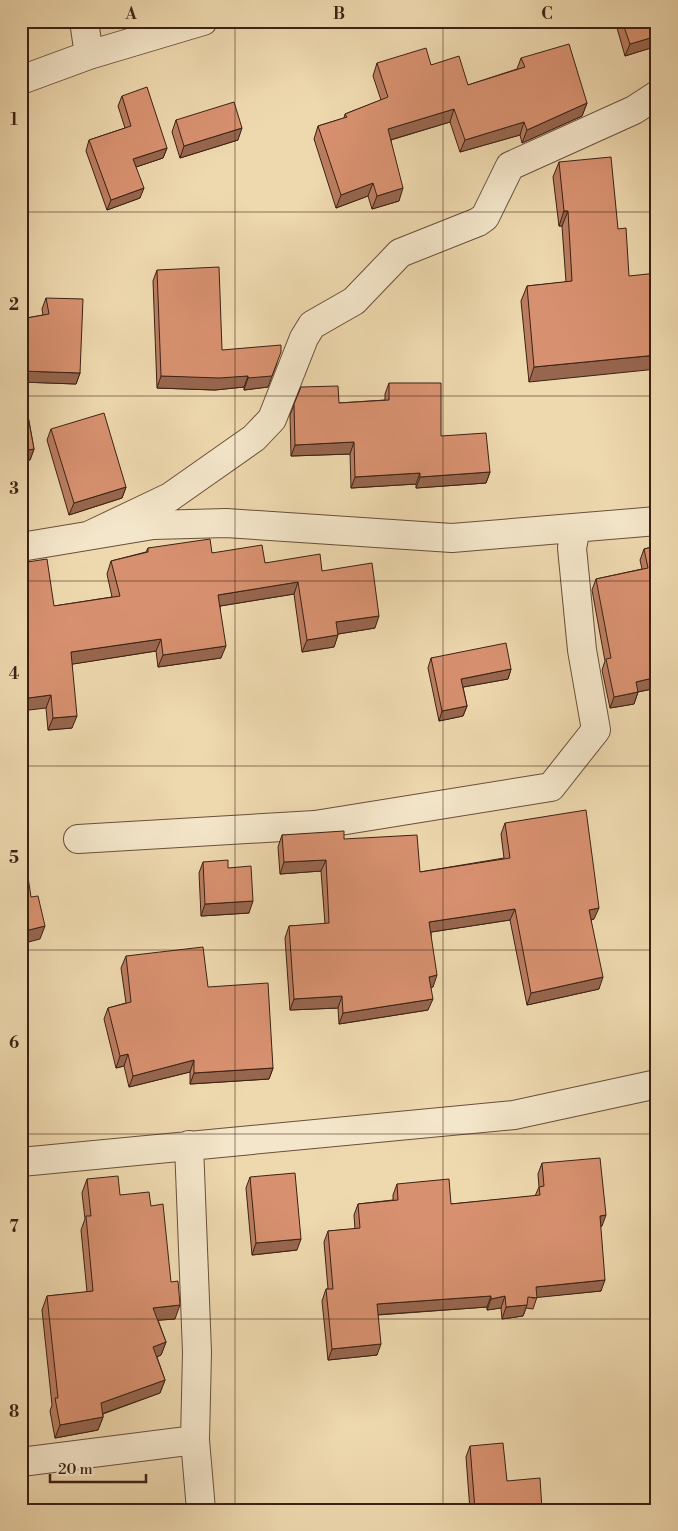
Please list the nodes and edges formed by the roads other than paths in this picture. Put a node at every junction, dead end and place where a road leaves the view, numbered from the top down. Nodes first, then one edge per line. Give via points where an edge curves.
1 (84, 21) edge
2 (203, 21) edge
3 (89, 55) junction
4 (21, 80) edge
5 (657, 95) edge
6 (657, 521) edge
7 (576, 528) junction
8 (90, 535) junction
9 (21, 547) edge
10 (78, 839) dead end
11 (657, 1084) edge
12 (189, 1145) junction
13 (21, 1162) edge
14 (195, 1440) junction
15 (21, 1462) edge
16 (201, 1510) edge

1 - 3 street
2 - 3 street
3 - 4 street
5 - 8 street via 634,110 510,166 485,217 400,253 354,301 312,326 304,338 272,419 254,438 170,497
6 - 7 street
7 - 8 street via 452,538 217,523 153,525
7 - 10 street via 572,548 582,650 596,730 551,787 315,825
8 - 9 street
11 - 12 street via 514,1115
12 - 13 street
12 - 14 street via 197,1352
14 - 15 street
14 - 16 street

